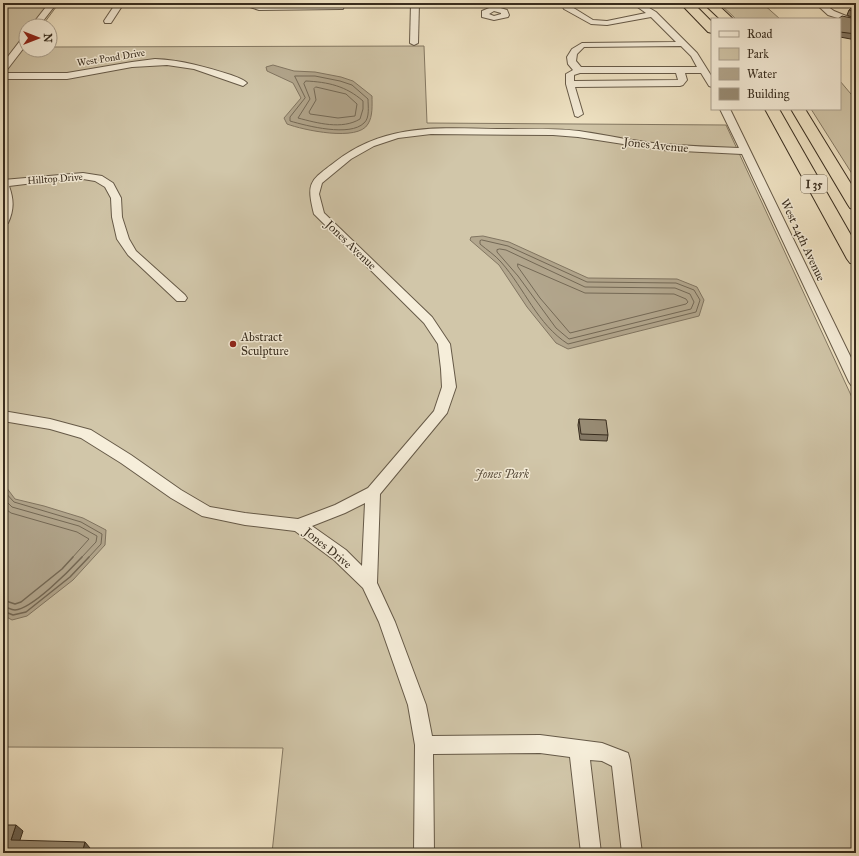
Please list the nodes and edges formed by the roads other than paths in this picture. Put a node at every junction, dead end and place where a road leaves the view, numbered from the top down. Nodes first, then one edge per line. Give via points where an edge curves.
1 (53, 3) edge
2 (120, 3) edge
3 (253, 3) edge
4 (341, 3) edge
5 (414, 3) edge
6 (571, 3) edge
7 (636, 3) edge
8 (686, 3) edge
9 (709, 3) edge
10 (819, 3) edge
11 (652, 14) junction
12 (42, 18) edge
13 (726, 18) edge
14 (108, 21) dead end
15 (856, 22) edge
16 (711, 28) edge
17 (414, 43) dead end
18 (683, 44) junction
19 (18, 50) edge
20 (3, 70) edge
21 (579, 70) junction
22 (680, 70) junction
23 (704, 70) junction
24 (3, 76) edge
25 (711, 82) edge
26 (243, 83) dead end
27 (570, 84) junction
28 (726, 110) edge
29 (773, 110) edge
30 (799, 110) edge
31 (578, 114) dead end
32 (746, 151) junction
33 (3, 184) edge
34 (856, 205) edge
35 (3, 223) edge
36 (856, 259) edge
37 (181, 298) dead end
38 (856, 382) edge
39 (3, 416) edge
40 (373, 492) junction
41 (299, 525) junction
42 (368, 583) junction
43 (424, 745) junction
44 (579, 750) junction
45 (424, 853) edge
46 (591, 853) edge
47 (632, 853) edge

1 - 12 street
2 - 14 street
3 - 4 street via 259,8 340,7
5 - 17 street
6 - 11 street via 567,7 591,22 607,23
7 - 11 street
8 - 16 highway
9 - 13 highway
10 - 15 street via 830,12
11 - 18 street
18 - 21 street via 582,45 575,49 571,60
18 - 23 street
19 - 20 street
21 - 22 street
21 - 27 street via 570,74
22 - 23 street
22 - 27 street via 683,80 680,83
23 - 25 street
24 - 26 street, West Pond Drive via 74,75 149,62 166,62 183,64
27 - 31 street
28 - 32 street, West 24th Avenue
29 - 36 highway, I 35
30 - 34 highway, I 35
32 - 38 street, West 24th Avenue
32 - 40 street, Jones Avenue via 662,147 553,132 431,131 397,135 371,144 347,157 325,174 317,182 314,194 319,214 428,320 444,344 448,369 449,387 440,413
33 - 35 street via 9,199
33 - 37 street, Hilltop Drive via 83,176 98,178 109,185 116,198 117,217 126,244 132,253
39 - 41 street, Jones Drive via 50,424 86,434 207,512
40 - 41 street
40 - 42 street
41 - 42 street, Jones Drive via 340,555
42 - 43 street, Jones Drive via 387,622 417,705
43 - 44 street via 540,744
43 - 45 street, Jones Drive
44 - 46 street
44 - 47 street via 602,752 621,760

